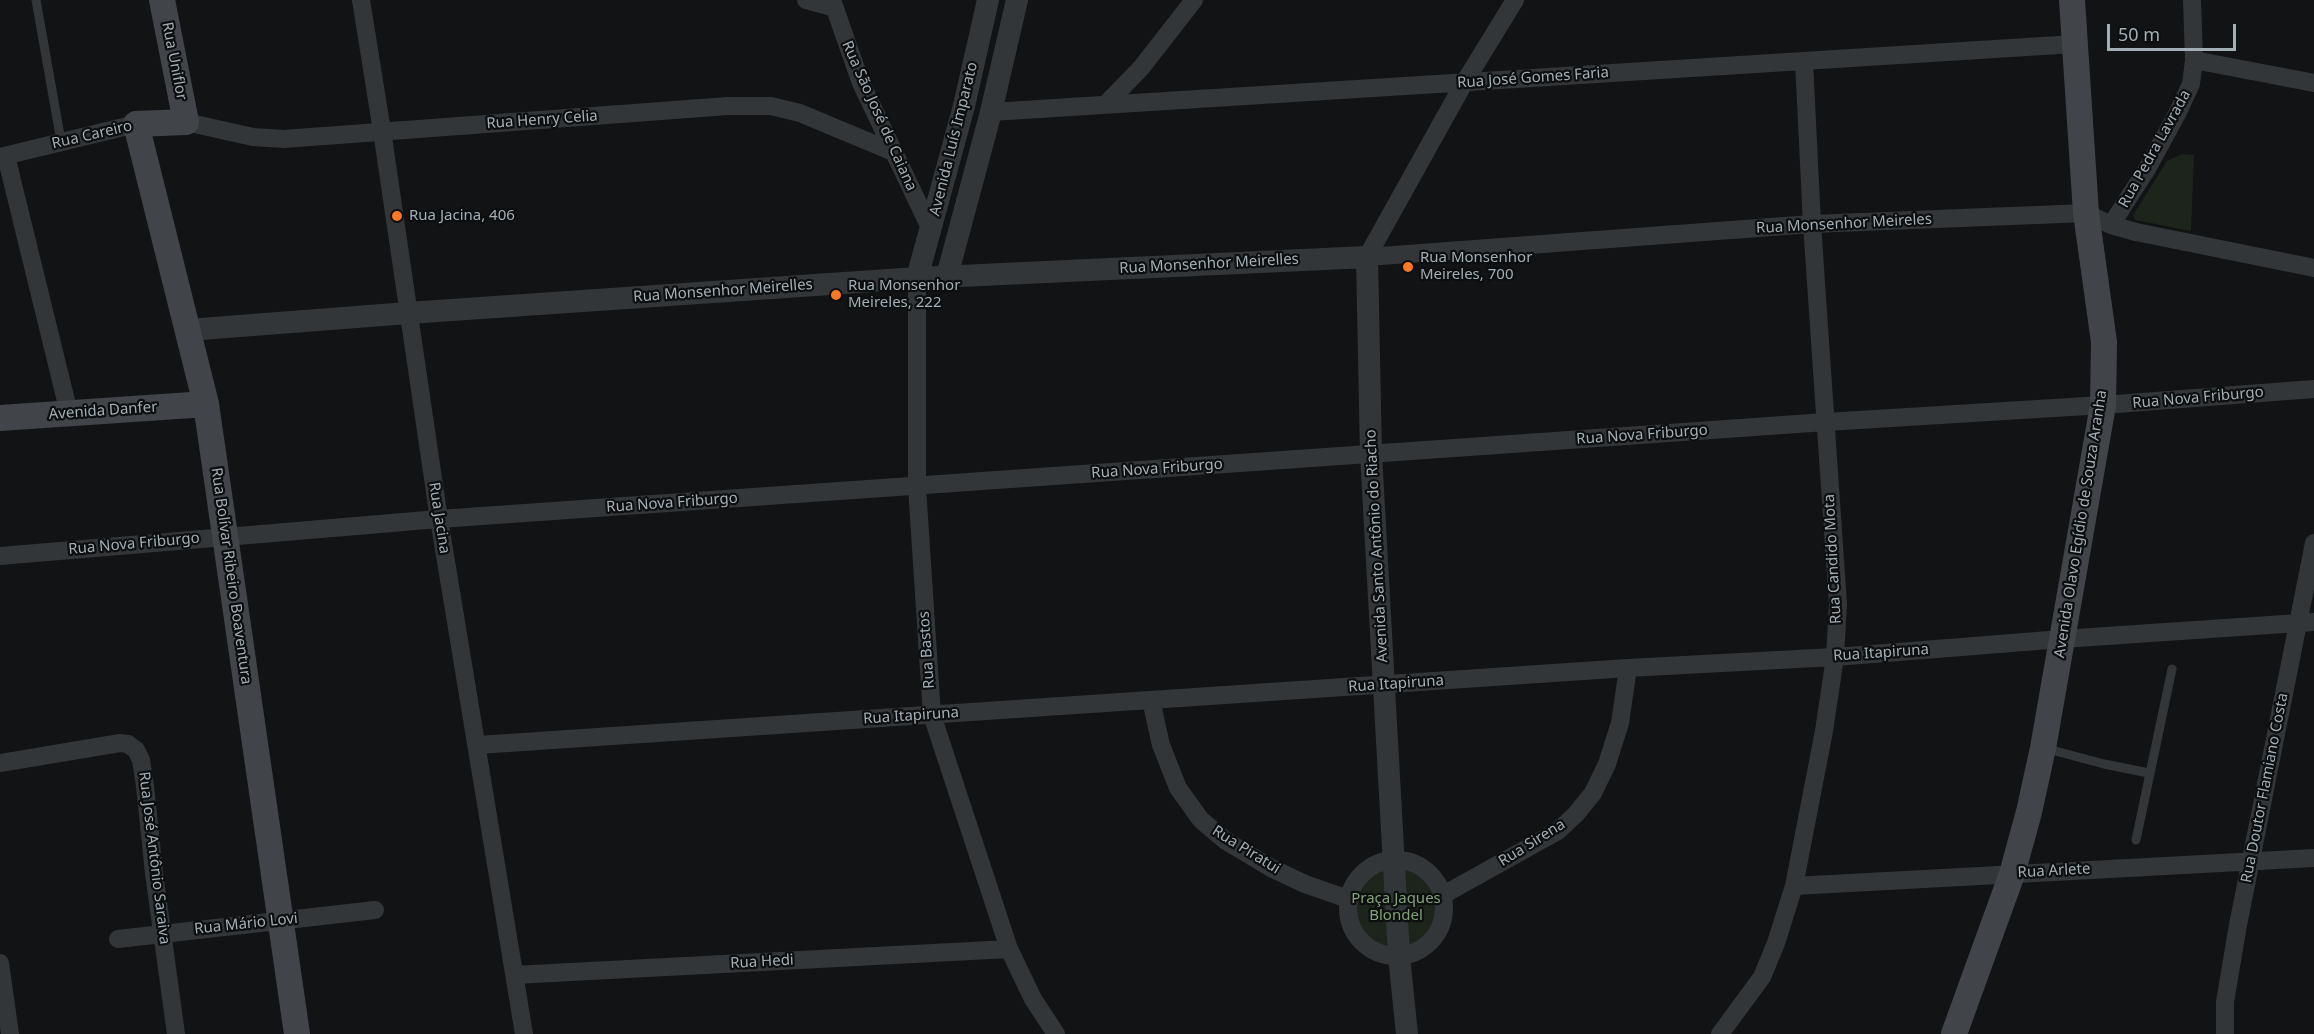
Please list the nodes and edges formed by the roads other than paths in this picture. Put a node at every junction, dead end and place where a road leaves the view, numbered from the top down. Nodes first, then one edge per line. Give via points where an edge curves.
1 (36, 0) edge
2 (162, 0) edge
3 (360, 0) edge
4 (806, 0) edge
5 (988, 0) edge
6 (1017, 0) edge
7 (1194, 0) edge
8 (1515, 0) edge
9 (2072, 0) edge
10 (2192, 0) edge
11 (832, 3) edge
12 (2074, 44) junction
13 (2194, 60) junction
14 (1804, 61) junction
15 (1464, 83) junction
16 (2314, 84) edge
17 (1105, 105) junction
18 (990, 112) junction
19 (186, 122) junction
20 (136, 124) junction
21 (382, 131) junction
22 (62, 141) junction
23 (891, 151) junction
24 (3, 157) edge
25 (2086, 213) junction
26 (1812, 224) junction
27 (2111, 225) junction
28 (931, 230) junction
29 (1367, 257) junction
30 (2314, 268) edge
31 (947, 276) junction
32 (917, 278) junction
33 (408, 313) junction
34 (188, 330) junction
35 (2314, 388) edge
36 (206, 404) junction
37 (2103, 405) junction
38 (69, 413) junction
39 (0, 418) edge
40 (1826, 422) junction
41 (1371, 454) junction
42 (917, 487) junction
43 (439, 519) junction
44 (226, 535) junction
45 (2314, 543) edge
46 (0, 556) edge
47 (2306, 623) edge
48 (2062, 639) junction
49 (1835, 657) junction
50 (1628, 668) junction
51 (2172, 669) dead end
52 (1383, 684) junction
53 (1151, 700) junction
54 (932, 715) junction
55 (478, 745) junction
56 (2043, 748) junction
57 (0, 763) edge
58 (2149, 773) junction
59 (2136, 840) dead end
60 (2314, 858) edge
61 (1394, 859) junction
62 (2250, 860) junction
63 (2012, 874) junction
64 (1794, 886) junction
65 (1443, 895) junction
66 (1348, 898) junction
67 (375, 910) dead end
68 (279, 921) junction
69 (163, 934) junction
70 (118, 939) dead end
71 (1009, 949) junction
72 (1399, 956) junction
73 (0, 963) edge
74 (514, 975) junction
75 (10, 1034) edge
76 (176, 1034) edge
77 (297, 1034) edge
78 (524, 1034) edge
79 (1056, 1034) edge
80 (1407, 1034) edge
81 (1720, 1034) edge
82 (1954, 1034) edge
83 (2225, 1034) edge

1 - 22 lane
2 - 19 main road, Rua Uniflor
3 - 21 street, Rua Jacina
4 - 11 street
5 - 28 street, Avenida Luís Imparato
6 - 18 street, Avenida Luís Imparato
7 - 17 street via 1141,68
8 - 15 street
9 - 12 main road, Avenida Olavo Egídio de Souza Aranha
10 - 13 street, Rua Pedra Lavrada
11 - 23 street, Rua São José de Caiana
12 - 14 street, Rua José Gomes Faria
12 - 25 main road, Avenida Olavo Egídio de Souza Aranha
13 - 16 street
13 - 27 street, Rua Pedra Lavrada via 2191,84 2177,114
14 - 15 street, Rua José Gomes Faria
14 - 26 street, Rua Candido Mota
15 - 17 street, Rua José Gomes Faria
15 - 29 street
17 - 18 street, Rua José Gomes Faria
18 - 31 street, Avenida Luís Imparato
19 - 20 main road, Rua Careiro
19 - 21 street, Rua Henry Celia via 253,138
20 - 22 street, Rua Careiro
20 - 34 main road, Rua Bolívar Ribeiro Boaventura
21 - 23 street, Rua Henry Celia via 771,106 800,113
21 - 33 street, Rua Jacina
22 - 24 street, Rua Careiro
23 - 28 street, Rua São José de Caiana
24 - 38 street
25 - 26 street, Rua Monsenhor Meireles
25 - 27 street, Rua Monsenhor Meireles
25 - 37 main road, Avenida Olavo Egídio de Souza Aranha via 2104,342
26 - 29 street, Rua Monsenhor Meireles
26 - 40 street, Rua Candido Mota
27 - 30 street, Rua Monsenhor Meireles
28 - 32 street, Avenida Luís Imparato
29 - 31 street, Rua Monsenhor Meirelles
29 - 41 street, Avenida Santo Antônio do Riacho
31 - 32 street, Rua Monsenhor Meirelles
32 - 33 street, Rua Monsenhor Meirelles
32 - 42 street, Rua Bastos
33 - 34 street, Rua Monsenhor Meirelles
33 - 43 street, Rua Jacina
34 - 36 main road, Rua Bolívar Ribeiro Boaventura
35 - 37 street, Rua Nova Friburgo
36 - 38 main road, Avenida Danfer
36 - 44 main road, Rua Bolívar Ribeiro Boaventura
37 - 40 street, Rua Nova Friburgo
37 - 48 main road, Avenida Olavo Egídio de Souza Aranha
38 - 39 main road, Avenida Danfer
40 - 41 street, Rua Nova Friburgo
40 - 49 street, Rua Candido Mota via 1838,604
41 - 42 street, Rua Nova Friburgo
41 - 52 street, Avenida Santo Antônio do Riacho
42 - 43 street, Rua Nova Friburgo
42 - 54 street, Rua Bastos
43 - 44 street, Rua Nova Friburgo
43 - 55 street, Rua Jacina
44 - 46 street, Rua Nova Friburgo
44 - 68 main road, Rua Bolívar Ribeiro Boaventura
45 - 47 street, Rua Doutor Flamiano Costa
47 - 48 street, Rua Itapiruna
47 - 62 street, Rua Doutor Flamiano Costa
48 - 49 street, Rua Itapiruna
48 - 56 main road, Avenida Olavo Egídio de Souza Aranha
49 - 50 street, Rua Itapiruna
49 - 64 street, Rua Candido Mota
50 - 52 street, Rua Itapiruna
50 - 65 street, Rua Sirena via 1620,723 1607,764 1593,793 1576,814 1558,831
51 - 58 lane
52 - 53 street, Rua Itapiruna
52 - 61 street, Avenida Santo Antônio do Riacho
53 - 54 street, Rua Itapiruna
53 - 66 street, Rua Piratui via 1161,745 1178,788 1201,820 1226,841 1271,868
54 - 55 street, Rua Itapiruna
54 - 71 street, Rua Bastos
55 - 74 street, Rua Jacina
56 - 58 lane
56 - 63 main road, Avenida Olavo Egídio de Souza Aranha
57 - 69 street, Rua José Antônio Saraiva via 120,743 136,750 145,786
58 - 59 lane
60 - 62 street, Rua Arlete
61 - 65 street via 1407,860 1430,872
61 - 66 street via 1364,871
61 - 72 street, Avenida Santo Antônio do Riacho
62 - 63 street, Rua Arlete
62 - 83 street, Rua Doutor Flamiano Costa via 2225,1002
63 - 64 street, Rua Arlete
63 - 82 main road, Avenida Olavo Egídio de Souza Aranha
64 - 81 street, Rua Candido Mota via 1762,977
65 - 72 street via 1445,909 1436,936 1419,950
66 - 72 street via 1348,913 1359,940 1384,955
67 - 68 street, Rua Mário Lovi
68 - 69 street, Rua Mário Lovi
68 - 77 main road, Rua Bolívar Ribeiro Boaventura
69 - 70 street, Rua Mário Lovi
69 - 76 street, Rua José Antônio Saraiva
71 - 74 street, Rua Hedi
71 - 79 street, Rua Bastos via 1033,999
72 - 80 street, Avenida Santo Antônio do Riacho
73 - 75 street
74 - 78 street, Rua Jacina

